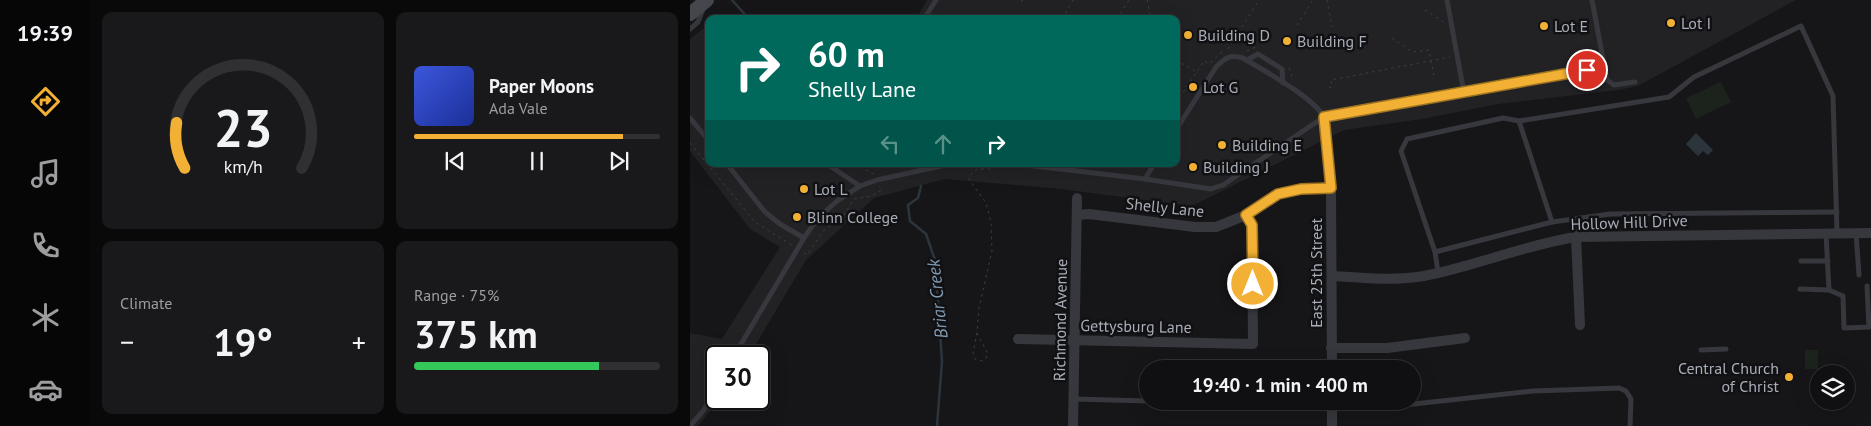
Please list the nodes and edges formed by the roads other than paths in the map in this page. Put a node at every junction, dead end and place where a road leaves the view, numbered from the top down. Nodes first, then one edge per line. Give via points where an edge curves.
1 (706, 0) edge
2 (936, 0) edge
3 (1446, 0) edge
4 (1592, 0) edge
5 (690, 14) edge
6 (927, 15) edge
7 (690, 29) edge
8 (1247, 60) junction
9 (1605, 66) junction
10 (1635, 82) dead end
11 (1284, 83) junction
12 (1464, 93) junction
13 (1324, 117) junction
14 (690, 118) edge
15 (1519, 121) junction
16 (1180, 124) edge
17 (705, 136) edge
18 (729, 167) edge
19 (832, 167) edge
20 (936, 167) edge
21 (1043, 167) edge
22 (1152, 167) edge
23 (1145, 179) junction
24 (860, 186) junction
25 (1331, 188) junction
26 (1077, 198) dead end
27 (1836, 212) junction
28 (1078, 215) junction
29 (1246, 215) junction
30 (1577, 219) junction
31 (1552, 222) junction
32 (1826, 233) junction
33 (1837, 233) junction
34 (1856, 233) junction
35 (1871, 233) edge
36 (1576, 237) junction
37 (804, 238) junction
38 (1435, 252) junction
39 (1828, 261) junction
40 (1801, 262) dead end
41 (1438, 272) junction
42 (1859, 275) dead end
43 (1332, 276) junction
44 (1867, 286) dead end
45 (1800, 289) dead end
46 (1829, 290) junction
47 (1580, 325) dead end
48 (1870, 327) edge
49 (1465, 338) dead end
50 (1018, 339) dead end
51 (1075, 340) junction
52 (741, 345) edge
53 (1332, 348) junction
54 (1701, 350) dead end
55 (1726, 350) dead end
56 (1332, 360) edge
57 (1074, 399) junction
58 (1139, 401) edge
59 (1421, 403) edge
60 (705, 408) edge
61 (1332, 410) edge
62 (690, 426) edge
63 (1073, 426) edge
64 (1332, 426) edge
65 (1630, 426) edge

1 - 5 main road
1 - 7 lane via 698,22
2 - 6 lane
3 - 12 lane
4 - 9 lane
8 - 11 lane
8 - 11 lane via 1258,54 1282,69
8 - 16 lane via 1234,55 1224,59
9 - 10 lane via 1607,80 1614,85
9 - 12 lane
11 - 13 lane via 1320,109
12 - 13 lane
13 - 23 lane via 1223,185 1211,189
13 - 25 street, East 25th Street
14 - 17 lane
15 - 27 lane via 1669,97 1694,77 1801,26 1833,96
15 - 31 lane
15 - 38 lane via 1503,118 1407,139 1402,151
18 - 37 lane via 765,212
19 - 24 lane
20 - 24 lane
21 - 23 lane
22 - 23 lane
24 - 37 lane via 818,218
25 - 29 street, Shelly Lane via 1278,194
25 - 43 street, East 25th Street
26 - 28 street, Richmond Avenue
27 - 30 lane via 1610,214
27 - 33 lane
28 - 29 street, Shelly Lane via 1216,227
28 - 51 street, Richmond Avenue
29 - 51 street, Gettysburg Lane via 1252,225 1253,344
30 - 31 lane
30 - 36 lane
31 - 38 lane
32 - 33 street, Hollow Hill Drive
32 - 36 street, Hollow Hill Drive
32 - 39 lane
33 - 34 street, Hollow Hill Drive
34 - 35 street, Hollow Hill Drive
34 - 42 lane
36 - 41 street, Hollow Hill Drive via 1545,242
36 - 47 street
37 - 52 lane
38 - 41 lane
39 - 40 lane
39 - 46 lane
41 - 43 street, Hollow Hill Drive via 1403,277
43 - 53 street, East 25th Street
44 - 48 lane
45 - 46 lane
46 - 48 lane via 1843,296 1844,328
49 - 53 street via 1387,348
50 - 51 street, Gettysburg Lane
51 - 57 street, Richmond Avenue
53 - 56 street, East 25th Street
54 - 55 lane
57 - 58 lane
57 - 63 street, Richmond Avenue
59 - 65 lane via 1533,391 1619,388 1626,391 1631,399
60 - 62 lane
61 - 64 street

